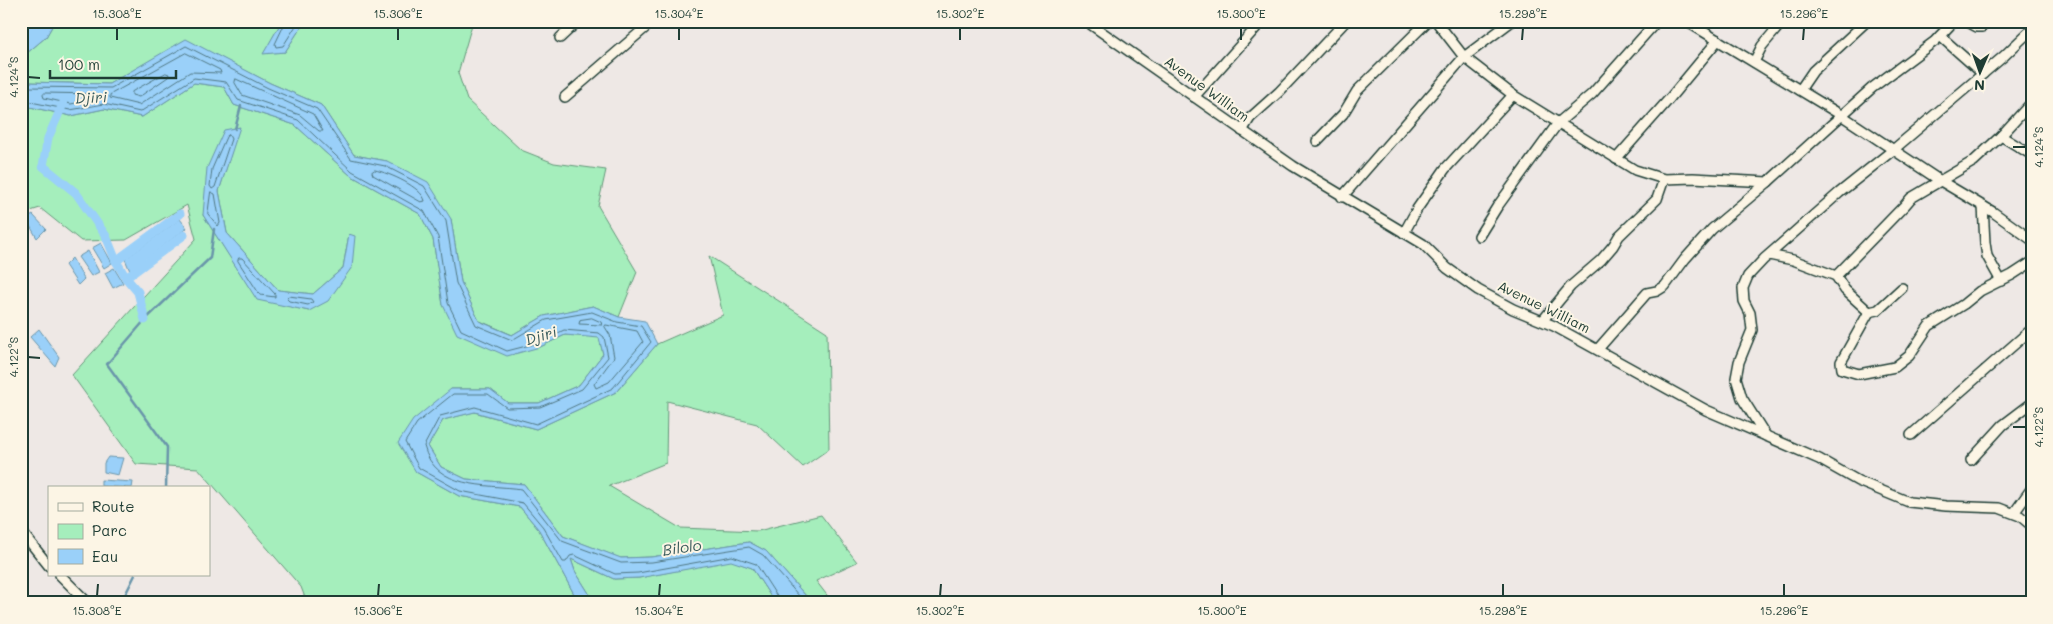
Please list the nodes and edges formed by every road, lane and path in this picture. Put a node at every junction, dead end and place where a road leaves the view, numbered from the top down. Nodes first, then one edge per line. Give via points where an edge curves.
1 (578, 21) edge
2 (653, 21) edge
3 (1086, 21) edge
4 (1262, 21) edge
5 (1346, 21) edge
6 (1428, 21) edge
7 (1436, 21) edge
8 (1512, 21) edge
9 (1657, 21) edge
10 (1686, 21) edge
11 (1783, 21) edge
12 (1866, 21) edge
13 (1954, 21) edge
14 (1966, 21) edge
15 (1987, 21) edge
16 (2032, 29) edge
17 (1940, 36) junction
18 (560, 38) dead end
19 (1718, 40) junction
20 (1464, 57) junction
21 (1754, 62) junction
22 (1983, 74) junction
23 (1800, 90) junction
24 (1513, 95) junction
25 (565, 97) dead end
26 (1194, 97) junction
27 (2032, 102) edge
28 (1841, 115) junction
29 (1558, 123) junction
30 (1242, 131) junction
31 (2001, 136) junction
32 (1317, 141) dead end
33 (1893, 150) junction
34 (2032, 155) edge
35 (1616, 158) junction
36 (1664, 179) junction
37 (1939, 180) junction
38 (1768, 182) junction
39 (1342, 197) junction
40 (1983, 206) junction
41 (1404, 233) junction
42 (1479, 236) dead end
43 (2032, 240) edge
44 (1769, 255) junction
45 (2032, 262) edge
46 (1836, 276) junction
47 (2000, 281) junction
48 (1902, 288) dead end
49 (1869, 312) junction
50 (1543, 320) junction
51 (2032, 329) edge
52 (1598, 349) junction
53 (2032, 403) edge
54 (1911, 435) dead end
55 (1767, 437) junction
56 (1972, 460) dead end
57 (2032, 488) edge
58 (2014, 513) junction
59 (2032, 526) edge
60 (21, 531) edge
61 (48, 565) edge
62 (61, 576) edge
63 (88, 603) edge

1 - 18 street
2 - 25 street
3 - 26 street, Avenue William
4 - 26 street
5 - 30 street via 1250,118
6 - 32 street via 1357,91 1343,114
7 - 20 street
8 - 20 street
9 - 29 street via 1592,94
10 - 19 street
11 - 21 street via 1762,46
12 - 23 street via 1813,72
13 - 17 street
14 - 15 street via 1982,27
16 - 22 street
17 - 22 street
17 - 28 street
19 - 21 street
19 - 35 street
20 - 24 street
20 - 39 street
21 - 23 street
22 - 33 street
23 - 28 street
24 - 29 street
24 - 41 street via 1445,169
26 - 30 street, Avenue William
27 - 31 street
28 - 33 street
28 - 38 street
29 - 35 street
29 - 42 street
30 - 39 street, Avenue William
31 - 34 street
31 - 37 street via 1974,161
33 - 37 street
33 - 44 street
35 - 36 street via 1635,170
36 - 38 street
36 - 50 street via 1657,199 1619,236 1595,266 1571,286
37 - 40 street
37 - 46 street via 1911,198
38 - 52 street via 1700,240 1665,286 1647,294
39 - 41 street, Avenue William
40 - 43 street
40 - 47 street via 1984,243
41 - 50 street, Avenue William via 1423,244 1447,268 1478,290 1513,309
44 - 46 street
44 - 55 street via 1748,276 1743,288 1752,330 1736,378 1742,398
45 - 47 street
46 - 49 street
47 - 49 street via 1929,326 1909,356 1895,367 1859,374 1847,372 1842,369 1841,362
48 - 49 street via 1878,310
50 - 52 street, Avenue William
51 - 54 street
52 - 55 street, Avenue William via 1706,410
53 - 56 street via 2002,425
55 - 58 street, Avenue William via 1909,502 1999,508
57 - 58 street
58 - 59 street, Avenue William
60 - 61 street
62 - 63 street

